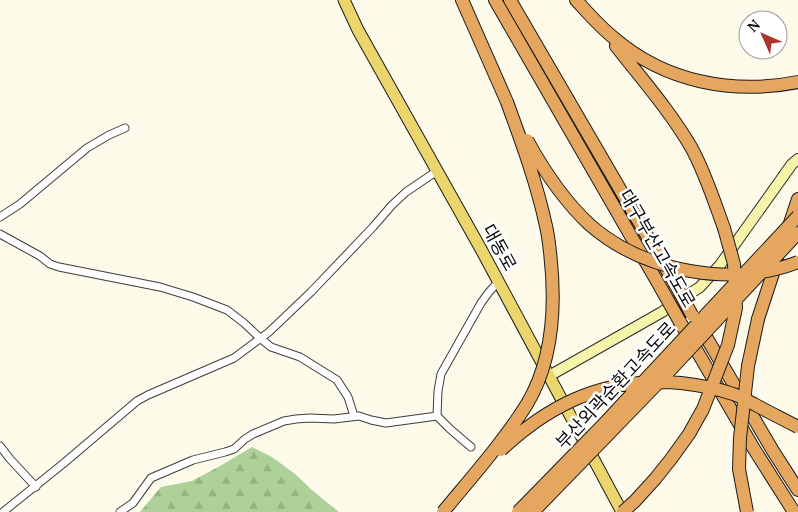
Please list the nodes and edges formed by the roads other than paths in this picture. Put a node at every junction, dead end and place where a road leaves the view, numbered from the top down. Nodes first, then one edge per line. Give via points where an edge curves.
1 (344, 0) edge
2 (462, 0) edge
3 (495, 0) edge
4 (510, 0) edge
5 (576, 0) edge
6 (600, 26) junction
7 (798, 82) edge
8 (507, 102) junction
9 (125, 128) dead end
10 (798, 159) edge
11 (437, 171) junction
12 (798, 200) edge
13 (798, 216) edge
14 (0, 217) edge
15 (798, 233) edge
16 (0, 234) edge
17 (798, 262) edge
18 (499, 281) junction
19 (260, 338) junction
20 (549, 376) junction
21 (354, 416) junction
22 (437, 416) junction
23 (798, 427) edge
24 (0, 446) edge
25 (471, 447) dead end
26 (36, 486) junction
27 (798, 490) edge
28 (2, 512) edge
29 (120, 512) edge
30 (444, 512) edge
31 (518, 512) edge
32 (533, 512) edge
33 (623, 512) edge
34 (747, 512) edge
35 (794, 512) edge

1 - 11 main road, 대동로
2 - 8 highway
3 - 35 highway, 대구부산고속도로, bridge via 754,449
4 - 27 highway, 대구부산고속도로, bridge
5 - 6 highway
6 - 7 highway via 645,60 684,78 748,87
6 - 33 highway, bridge via 691,148 707,181 734,264 736,308 728,345 703,409 672,459
8 - 17 highway, bridge via 539,162 560,192 592,226 628,250 667,266 710,273 749,274
8 - 30 highway, bridge via 547,228 553,292 549,345 541,374 527,403
9 - 14 street via 87,148
10 - 20 street via 700,288
11 - 18 main road, 대동로
11 - 19 street via 392,204 311,292
12 - 34 highway, bridge via 758,319 748,366 739,469
13 - 31 highway, 부산외곽순환고속도로, bridge
15 - 32 highway, 부산외곽순환고속도로, bridge
16 - 19 street via 50,264 160,287 227,310
18 - 20 main road, 대동로
18 - 22 street via 481,303 441,374
19 - 21 street via 337,380 348,397
19 - 26 street via 234,358 137,402
20 - 33 main road, 대동로
21 - 22 street via 386,423
21 - 29 street via 296,419 262,430 234,449 193,460 151,478 133,502
22 - 25 street
23 - 30 highway, bridge via 734,394 694,385 630,383 604,388 583,395 528,426 488,461
24 - 26 street
26 - 28 street

